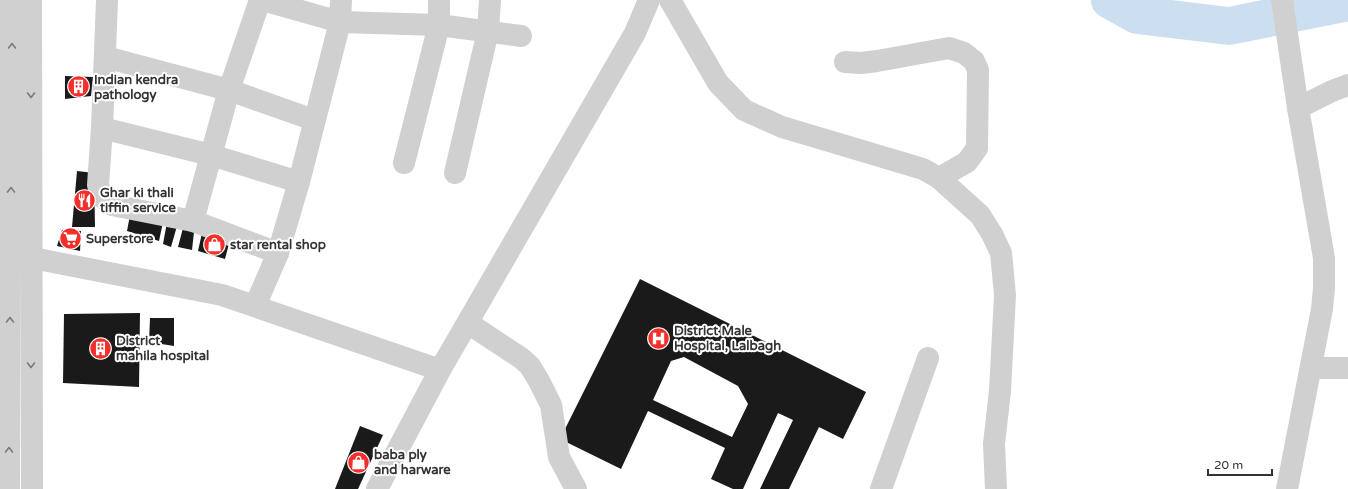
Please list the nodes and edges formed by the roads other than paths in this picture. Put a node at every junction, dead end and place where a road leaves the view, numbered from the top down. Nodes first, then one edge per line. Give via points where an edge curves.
1 (11, 0) edge
2 (31, 0) edge
3 (107, 0) edge
4 (261, 0) edge
5 (341, 0) edge
6 (439, 0) edge
7 (490, 0) edge
8 (649, 0) edge
9 (670, 0) edge
10 (1282, 0) edge
11 (340, 22) junction
12 (439, 25) junction
13 (488, 31) junction
14 (521, 36) dead end
15 (105, 57) junction
16 (845, 62) dead end
17 (6, 68) edge
18 (1348, 85) edge
19 (228, 90) junction
20 (1298, 108) junction
21 (314, 120) junction
22 (102, 128) junction
23 (211, 155) junction
24 (404, 163) dead end
25 (455, 173) dead end
26 (939, 178) junction
27 (299, 182) junction
28 (193, 221) junction
29 (278, 253) junction
30 (14, 255) edge
31 (255, 306) junction
32 (468, 323) junction
33 (928, 358) dead end
34 (1311, 368) junction
35 (1348, 368) edge
36 (440, 370) junction
37 (9, 489) edge
38 (32, 489) edge
39 (377, 489) edge
40 (576, 489) edge
41 (881, 489) edge
42 (996, 489) edge
43 (1287, 489) edge

17 -> 1 street
2 -> 30 street
3 - 15 street
4 - 11 street
4 - 19 street
5 - 11 street
6 - 12 street
7 - 13 street
8 - 32 street via 631,40
9 - 26 street via 718,83 744,110 782,127 923,169
10 - 20 street
11 - 12 street
11 - 21 street
12 - 13 street
12 - 24 street
13 - 14 street
13 - 25 street
15 - 19 street
15 - 22 street
16 - 26 street via 877,61 949,48 964,53 974,61 978,70 977,148 967,162
30 -> 17 street
18 - 20 street
19 - 21 street
19 - 23 street
20 - 34 street via 1324,258 1322,309
21 - 27 street
22 - 23 street
22 - 28 street via 98,185 102,197 112,205
23 - 27 street
23 - 28 street
26 - 42 street via 980,215 1001,253 1005,295 1000,391 994,444
27 - 29 street
28 - 29 street
29 - 31 street
30 - 31 street via 222,295
37 -> 30 street
30 -> 38 street
31 - 36 street
32 - 36 street
32 - 40 street via 530,366 551,405 559,457
33 - 41 street
34 - 35 street
34 - 43 street
36 - 39 street

